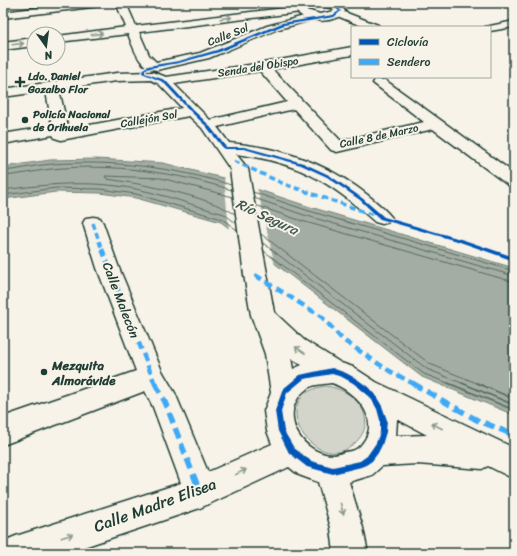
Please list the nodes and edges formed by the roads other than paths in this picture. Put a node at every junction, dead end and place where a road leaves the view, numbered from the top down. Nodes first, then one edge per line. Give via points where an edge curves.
1 (100, 3) edge
2 (121, 3) edge
3 (312, 3) edge
4 (316, 3) edge
5 (321, 3) edge
6 (324, 3) edge
7 (299, 8) edge
8 (335, 12) edge
9 (3, 15) edge
10 (283, 24) junction
11 (514, 24) edge
12 (370, 25) edge
13 (491, 28) edge
14 (133, 30) junction
15 (66, 38) edge
16 (26, 43) edge
17 (3, 46) edge
18 (351, 51) edge
19 (263, 67) junction
20 (156, 72) junction
21 (380, 83) dead end
22 (52, 86) junction
23 (3, 94) edge
24 (296, 104) junction
25 (192, 111) junction
26 (435, 124) junction
27 (206, 125) junction
28 (60, 129) junction
29 (3, 139) edge
30 (225, 148) junction
31 (514, 182) edge
32 (382, 218) dead end
33 (93, 223) dead end
34 (263, 315) junction
35 (332, 372) junction
36 (151, 377) junction
37 (371, 392) junction
38 (284, 393) junction
39 (3, 431) edge
40 (292, 452) junction
41 (375, 452) junction
42 (512, 463) edge
43 (331, 472) junction
44 (200, 492) junction
45 (16, 553) edge
46 (351, 553) edge

1 - 9 street
2 - 14 street
3 - 4 street
4 - 5 street
4 - 7 street
5 - 6 street
5 - 8 street via 331,5
7 - 8 street via 308,15
7 - 10 street
14 -> 7 street
8 - 10 street
8 - 12 street
10 - 20 street, Calle Sol via 218,51 179,62
11 - 13 street
15 -> 14 street
14 - 20 street via 144,57
17 -> 16 street
18 - 19 street, Senda del Obispo
19 - 20 street, Senda del Obispo
19 - 24 street, Calle 8 de Marzo
20 - 22 street, Calle Sol
20 - 25 street
21 - 26 street, Calle 8 de Marzo
22 - 23 street, Calle Sol
22 - 28 street
24 - 26 street, Calle 8 de Marzo via 337,147
24 - 27 street
25 - 27 street
25 - 28 street, Callejón Sol via 61,135
26 - 31 street, Calle 8 de Marzo
27 - 30 street
28 - 29 street
30 - 32 street via 244,148 302,164 361,199
30 - 34 street via 239,169
33 - 36 street, Calle Malecón
35 -> 34 street via 295,347
34 - 38 street via 278,354
35 - 37 street via 360,382
35 - 38 street via 304,375 292,383
36 - 39 street
36 - 44 street, Calle Malecón via 165,402
37 - 41 street via 384,422 382,438
42 -> 37 street
38 - 40 street via 279,407 278,422 282,438
40 - 43 street via 317,468
44 -> 40 street, Calle Madre Elisea via 254,466
41 - 42 street via 417,449 476,452
41 - 43 street via 364,463
43 -> 46 street via 347,528
45 -> 44 street, Calle Madre Elisea

